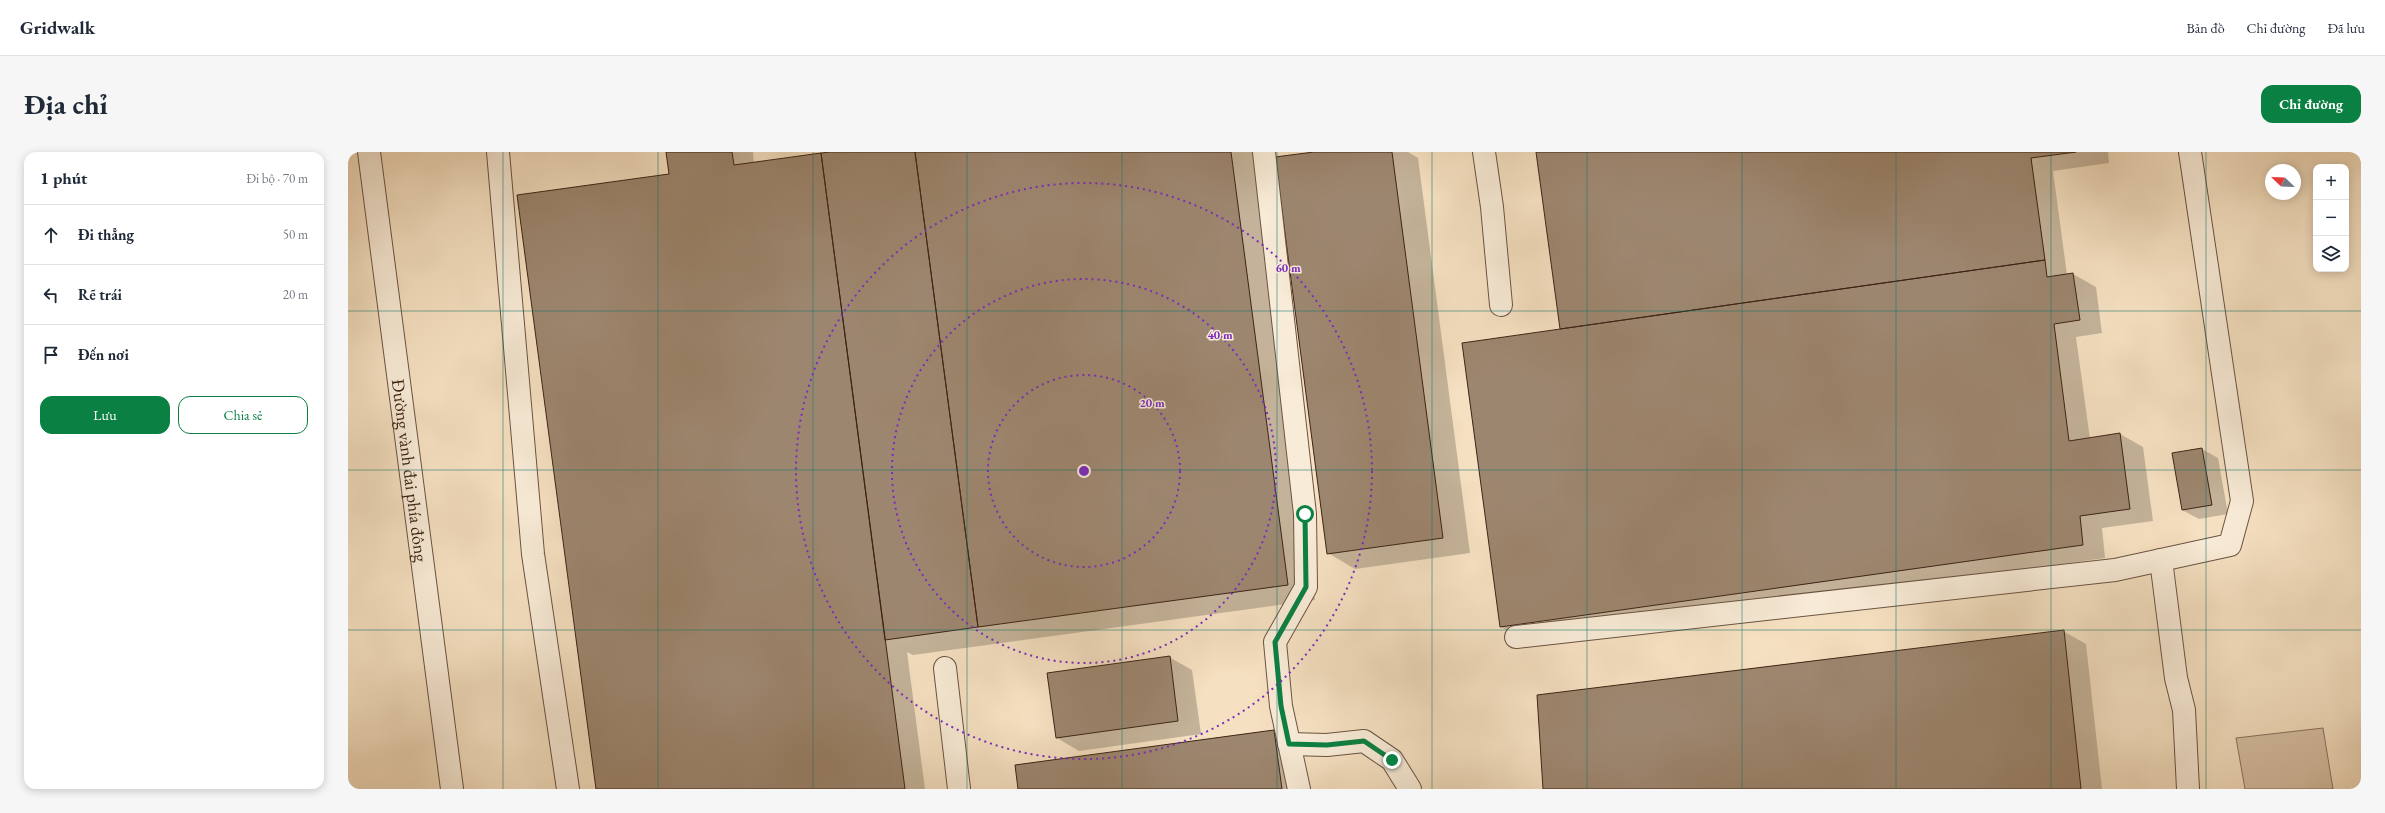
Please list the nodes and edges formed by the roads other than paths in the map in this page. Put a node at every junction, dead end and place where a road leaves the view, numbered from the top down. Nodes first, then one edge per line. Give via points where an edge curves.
1 (369, 152) edge
2 (498, 152) edge
3 (1264, 152) edge
4 (1484, 152) edge
5 (2190, 152) edge
6 (1501, 305) dead end
7 (2161, 560) junction
8 (1516, 637) dead end
9 (944, 668) dead end
10 (1289, 744) junction
11 (452, 789) edge
12 (568, 789) edge
13 (959, 789) edge
14 (1299, 789) edge
15 (1410, 789) edge
16 (2188, 789) edge

1 - 11 street, Đường vành đai phía đông
2 - 12 street via 533,554
3 - 10 street via 1305,514 1306,587 1275,642 1281,706
4 - 6 street
5 - 7 street via 2242,501 2230,545
7 - 8 street via 2115,570
7 - 16 street via 2176,678 2184,710
9 - 13 street
10 - 14 street
10 - 15 street via 1327,745 1364,741 1392,760

